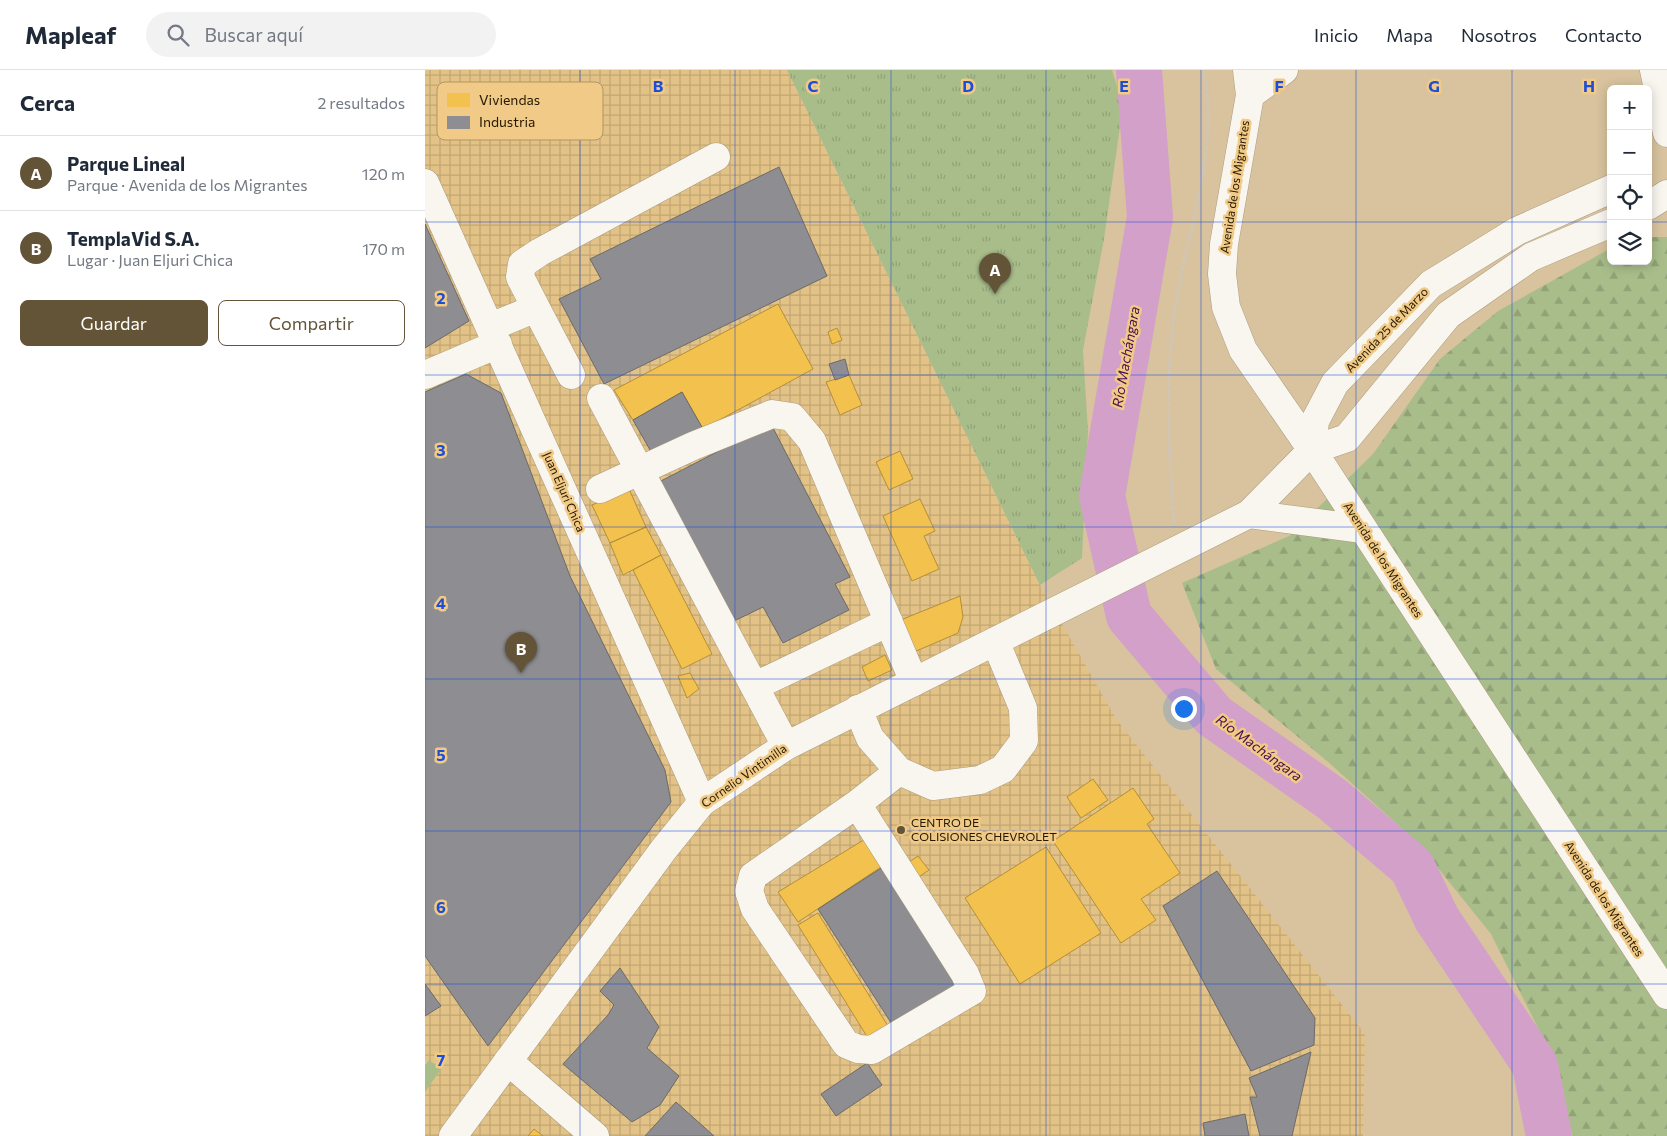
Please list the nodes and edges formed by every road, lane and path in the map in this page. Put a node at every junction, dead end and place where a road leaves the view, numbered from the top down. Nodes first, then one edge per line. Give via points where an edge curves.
1 (1203, 70) edge
2 (1284, 70) edge
3 (1654, 70) edge
4 (1246, 81) edge
5 (1667, 133) edge
6 (715, 157) dead end
7 (425, 182) edge
8 (1652, 182) edge
9 (1667, 184) edge
10 (1607, 191) edge
11 (1667, 194) edge
12 (1652, 203) edge
13 (1607, 225) edge
14 (536, 308) junction
15 (494, 335) junction
16 (425, 375) edge
17 (571, 375) dead end
18 (601, 398) dead end
19 (1312, 450) junction
20 (638, 471) junction
21 (600, 489) dead end
22 (1249, 514) junction
23 (1363, 529) junction
24 (1170, 531) dead end
25 (889, 622) junction
26 (996, 643) junction
27 (915, 682) junction
28 (755, 686) junction
29 (857, 709) junction
30 (786, 746) junction
31 (899, 771) junction
32 (702, 802) junction
33 (857, 804) junction
34 (1667, 995) edge
35 (508, 1061) junction
36 (453, 1136) edge
37 (595, 1136) edge

1 - 24 path via 1208,92 1204,158 1172,331 1167,432 1174,525
2 - 4 street
3 - 5 street
4 - 19 street, Avenida de los Migrantes via 1224,244 1222,274 1227,307 1243,350
6 - 14 street via 522,264 520,277
7 - 15 street, Juan Eljuri Chica
8 - 9 street
10 - 19 street, Avenida 25 de Marzo via 1517,231 1431,284 1335,383 1315,422
11 - 12 street
13 - 19 street via 1531,257 1448,315 1347,438
14 - 15 street
14 - 17 street
15 - 16 street
15 - 32 street, Juan Eljuri Chica
18 - 20 street
19 - 22 street
19 - 23 street, Avenida de los Migrantes
20 - 21 street
20 - 25 street via 773,414 793,417 812,441
20 - 28 street
22 - 23 street
22 - 26 street, Cornelio Vintimilla
23 - 34 street, Avenida de los Migrantes
25 - 27 street
25 - 28 street
26 - 27 street, Cornelio Vintimilla
26 - 31 street via 1023,708 1024,741 1003,769 979,780 933,786
27 - 29 street, Cornelio Vintimilla
28 - 30 street
29 - 30 street, Cornelio Vintimilla
29 - 31 street via 870,738
30 - 32 street, Cornelio Vintimilla
31 - 33 street
32 - 35 street, Cornelio Vintimilla
33 - 33 street via 753,876 749,891 755,909 846,1044 872,1050 972,990
35 - 36 street, Cornelio Vintimilla
35 - 37 street

